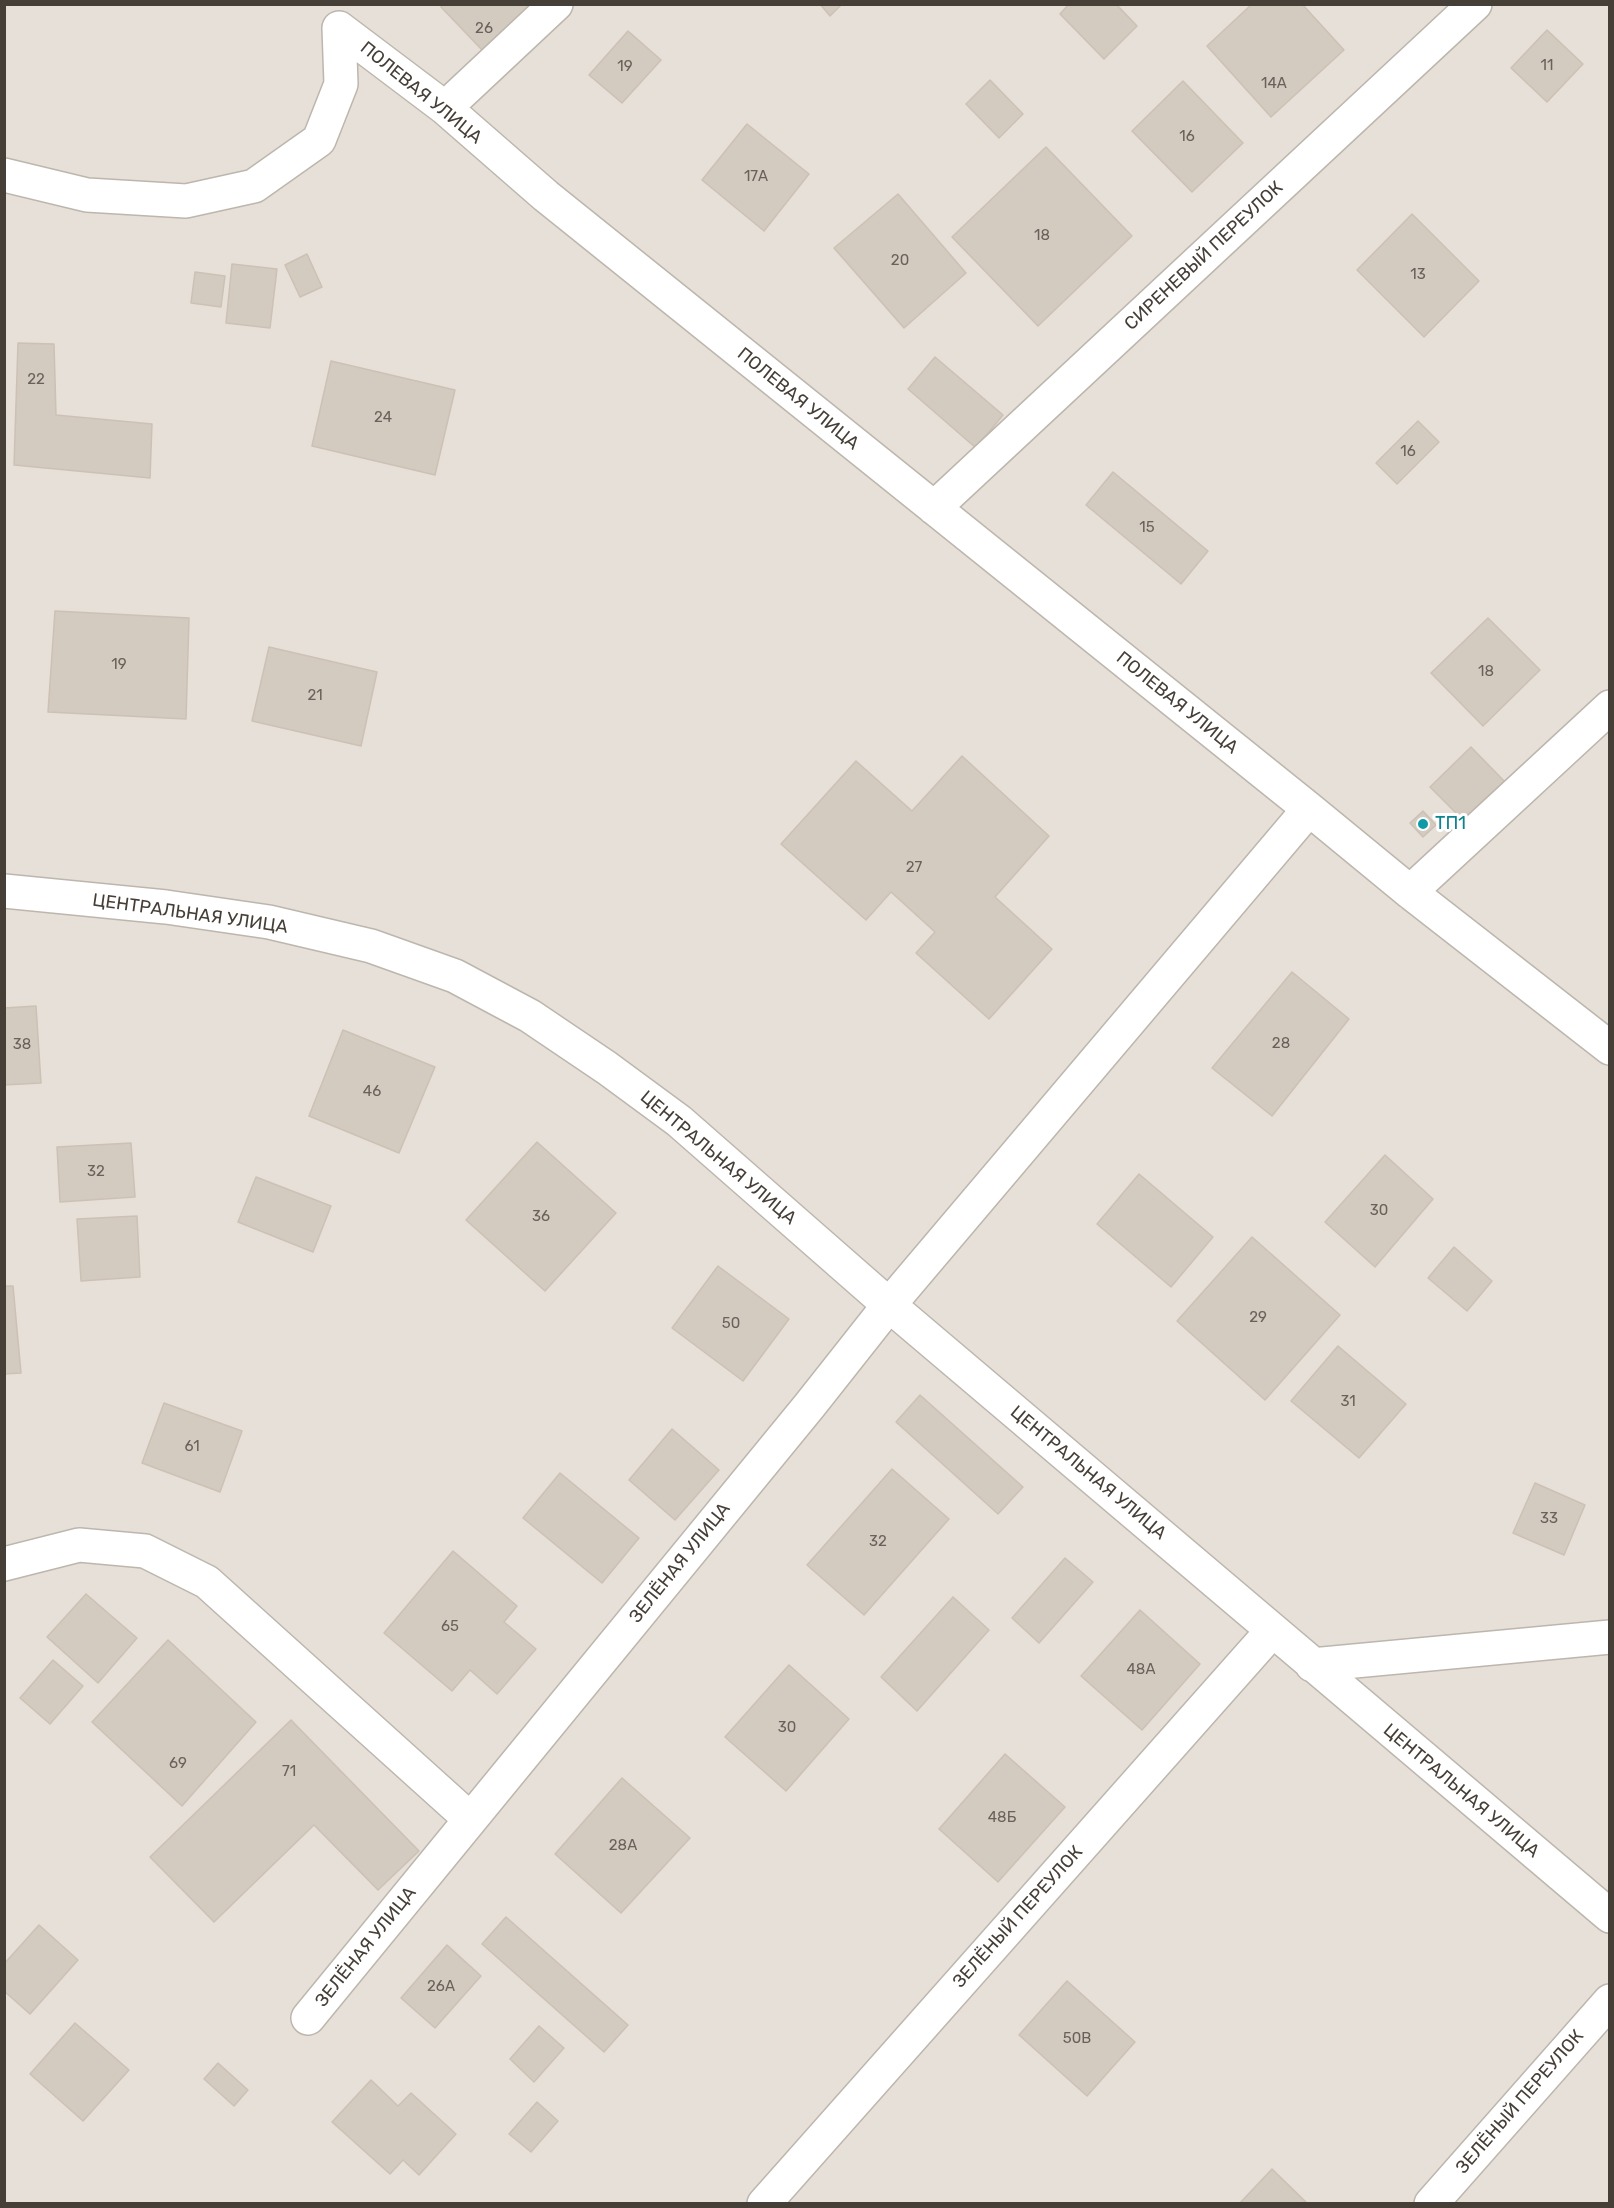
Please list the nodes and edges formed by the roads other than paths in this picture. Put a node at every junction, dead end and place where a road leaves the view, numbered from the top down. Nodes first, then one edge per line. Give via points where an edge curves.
1 (556, 4) edge
2 (1474, 4) edge
3 (337, 16) edge
4 (445, 108) junction
5 (4, 176) edge
6 (934, 507) junction
7 (1610, 707) edge
8 (1310, 809) junction
9 (4, 891) edge
10 (1410, 892) junction
11 (1610, 1048) edge
12 (889, 1305) junction
13 (4, 1564) edge
14 (1272, 1631) junction
15 (1610, 1637) edge
16 (1312, 1665) junction
17 (470, 1819) junction
18 (1610, 1916) edge
19 (1610, 2001) edge
20 (308, 2018) dead end
21 (764, 2204) edge
22 (1431, 2204) edge

1 - 4 street
2 - 6 street, СИРЕНЕВЫЙ ПЕРЕУЛОК
3 - 4 street, ПОЛЕВАЯ УЛИЦА
3 - 5 street, ПОЛЕВАЯ УЛИЦА via 341,84 319,140 254,186 186,201 87,195
4 - 6 street, ПОЛЕВАЯ УЛИЦА via 546,196
6 - 8 street, ПОЛЕВАЯ УЛИЦА
7 - 10 street
8 - 10 street, ПОЛЕВАЯ УЛИЦА
8 - 12 street, ЗЕЛЁНАЯ УЛИЦА
9 - 12 street, ЦЕНТРАЛЬНАЯ УЛИЦА via 269,922 371,946 455,976 530,1016 679,1121
10 - 11 street, ПОЛЕВАЯ УЛИЦА
12 - 14 street, ЦЕНТРАЛЬНАЯ УЛИЦА
12 - 17 street, ЗЕЛЁНАЯ УЛИЦА
13 - 17 street via 79,1545 145,1551 207,1581
14 - 16 street, ЦЕНТРАЛЬНАЯ УЛИЦА
14 - 21 street, ЗЕЛЁНЫЙ ПЕРЕУЛОК
15 - 16 street
16 - 18 street, ЦЕНТРАЛЬНАЯ УЛИЦА
17 - 20 street, ЗЕЛЁНАЯ УЛИЦА
19 - 22 street, ЗЕЛЁНЫЙ ПЕРЕУЛОК

